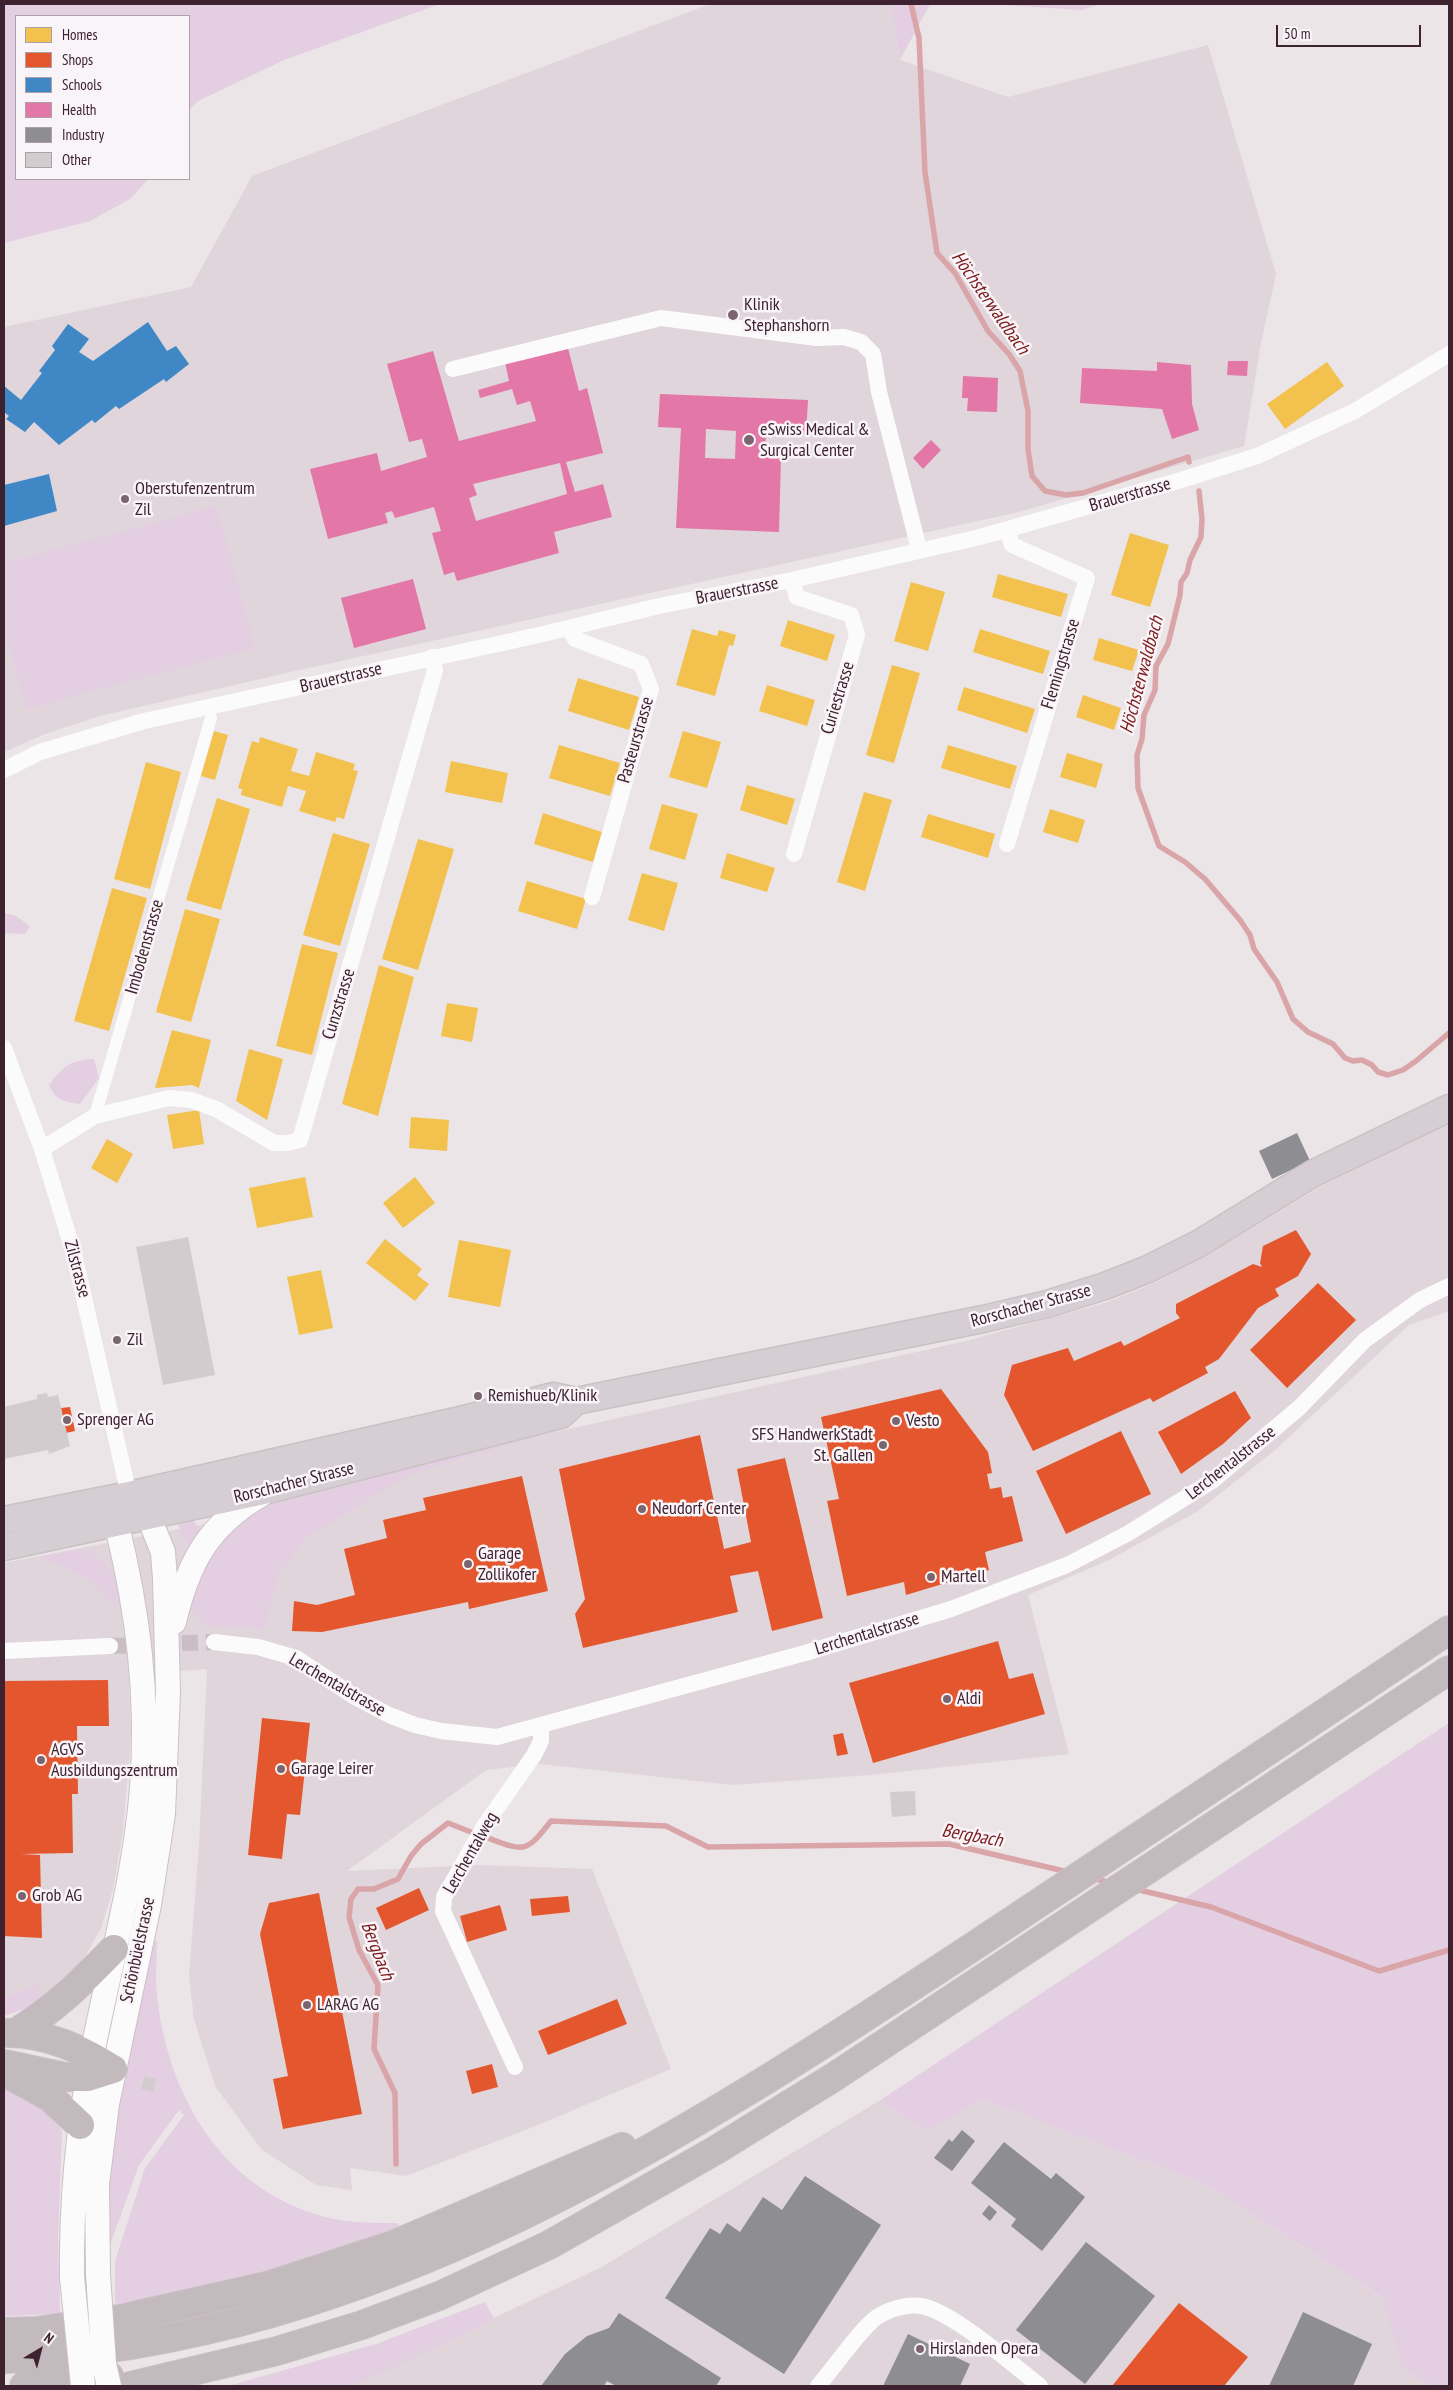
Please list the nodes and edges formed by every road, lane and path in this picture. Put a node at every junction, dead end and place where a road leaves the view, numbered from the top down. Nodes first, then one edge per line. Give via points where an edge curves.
1 (1449, 354) edge
2 (452, 369) dead end
3 (1007, 530) junction
4 (919, 549) junction
5 (792, 580) junction
6 (569, 628) junction
7 (432, 658) junction
8 (211, 718) dead end
9 (4, 770) edge
10 (1007, 844) dead end
11 (794, 854) dead end
12 (592, 897) dead end
13 (4, 1048) edge
14 (1449, 1108) edge
15 (95, 1116) junction
16 (42, 1149) junction
17 (1449, 1286) edge
18 (576, 1400) junction
19 (268, 1490) junction
20 (129, 1495) junction
21 (148, 1515) junction
22 (4, 1520) edge
23 (116, 1522) junction
24 (4, 1547) edge
25 (1449, 1630) edge
26 (214, 1642) tunnel mouth
27 (110, 1646) tunnel mouth
28 (4, 1651) edge
29 (168, 1651) junction
30 (1449, 1670) edge
31 (541, 1726) junction
32 (114, 1949) junction
33 (10, 2033) edge
34 (4, 2064) edge
35 (98, 2067) junction
36 (515, 2067) dead end
37 (4, 2072) edge
38 (745, 2094) junction
39 (80, 2125) junction
40 (4, 2332) edge
41 (4, 2359) edge
42 (212, 2367) junction
43 (24, 2386) edge
44 (84, 2386) edge
45 (109, 2386) edge
46 (130, 2386) edge
47 (818, 2386) edge
48 (1040, 2386) edge

1 - 3 street, Brauerstrasse via 1355,411 1257,456
2 - 4 street via 661,318 817,338 844,337 861,342 873,354 879,392
3 - 4 street, Brauerstrasse
3 - 10 street, Flemingstrasse via 1012,544 1087,578
4 - 5 street, Brauerstrasse
5 - 6 street, Brauerstrasse via 659,606
5 - 11 street, Curiestrasse via 797,597 851,615 857,635
6 - 7 street, Brauerstrasse
6 - 12 street, Pasteurstrasse via 575,639 640,664 651,689
7 - 9 street, Brauerstrasse via 144,721 40,752
7 - 15 street, Cunzstrasse via 432,679 300,1140 274,1143 216,1109 191,1100 169,1098
8 - 15 street, Imbodenstrasse
13 - 16 street, Zilstrasse
14 - 18 main road, Rorschacher Strasse via 1312,1174 1198,1244 1105,1286 984,1320
15 - 16 street
16 - 20 street, Zilstrasse via 74,1254
17 - 31 street, Lerchentalstrasse via 1420,1300 1365,1340 1299,1408 1212,1481 1089,1554 951,1609
18 - 19 main road, Rorschacher Strasse via 562,1415
18 - 20 main road, Rorschacher Strasse via 553,1396
19 - 21 main road, Rorschacher Strasse
19 - 29 main road via 240,1506 211,1534 193,1561 181,1593
20 - 21 main road
20 - 22 main road, Rorschacher Strasse
20 - 23 main road
21 - 23 main road, Rorschacher Strasse
21 - 29 main road, Schönbüelstrasse via 162,1552
23 - 24 main road, Rorschacher Strasse
23 - 32 main road, Schönbüelstrasse via 142,1654 144,1743 136,1843
25 - 38 highway
26 - 31 street, Lerchentalstrasse via 258,1647 296,1658 355,1697 415,1725 498,1737
27 - 28 street
29 - 35 main road, Schönbüelstrasse via 168,1740 163,1814 149,1905
30 - 42 highway via 920,2021 716,2150 550,2244 457,2288 319,2339
31 - 36 street, Lerchentalweg via 541,1741 534,1755 485,1826 444,1897 443,1911
32 - 33 highway via 47,2014
32 - 35 main road, Schönbüelstrasse
33 - 35 highway via 59,2041
34 - 35 highway via 65,2077
35 - 39 main road, Schönbüelstrasse
35 - 45 main road, Schönbüelstrasse, bridge via 98,2274 104,2364
37 - 39 highway via 50,2097
38 - 40 highway via 393,2245 318,2270 212,2300 125,2318 38,2331
38 - 41 highway via 631,2161 525,2216 412,2266 339,2292 216,2328 124,2346
39 - 44 main road, Schönbüelstrasse, bridge via 71,2226 72,2277
42 - 43 highway
42 - 46 highway
47 - 48 street via 876,2318 904,2306 920,2306 954,2321

